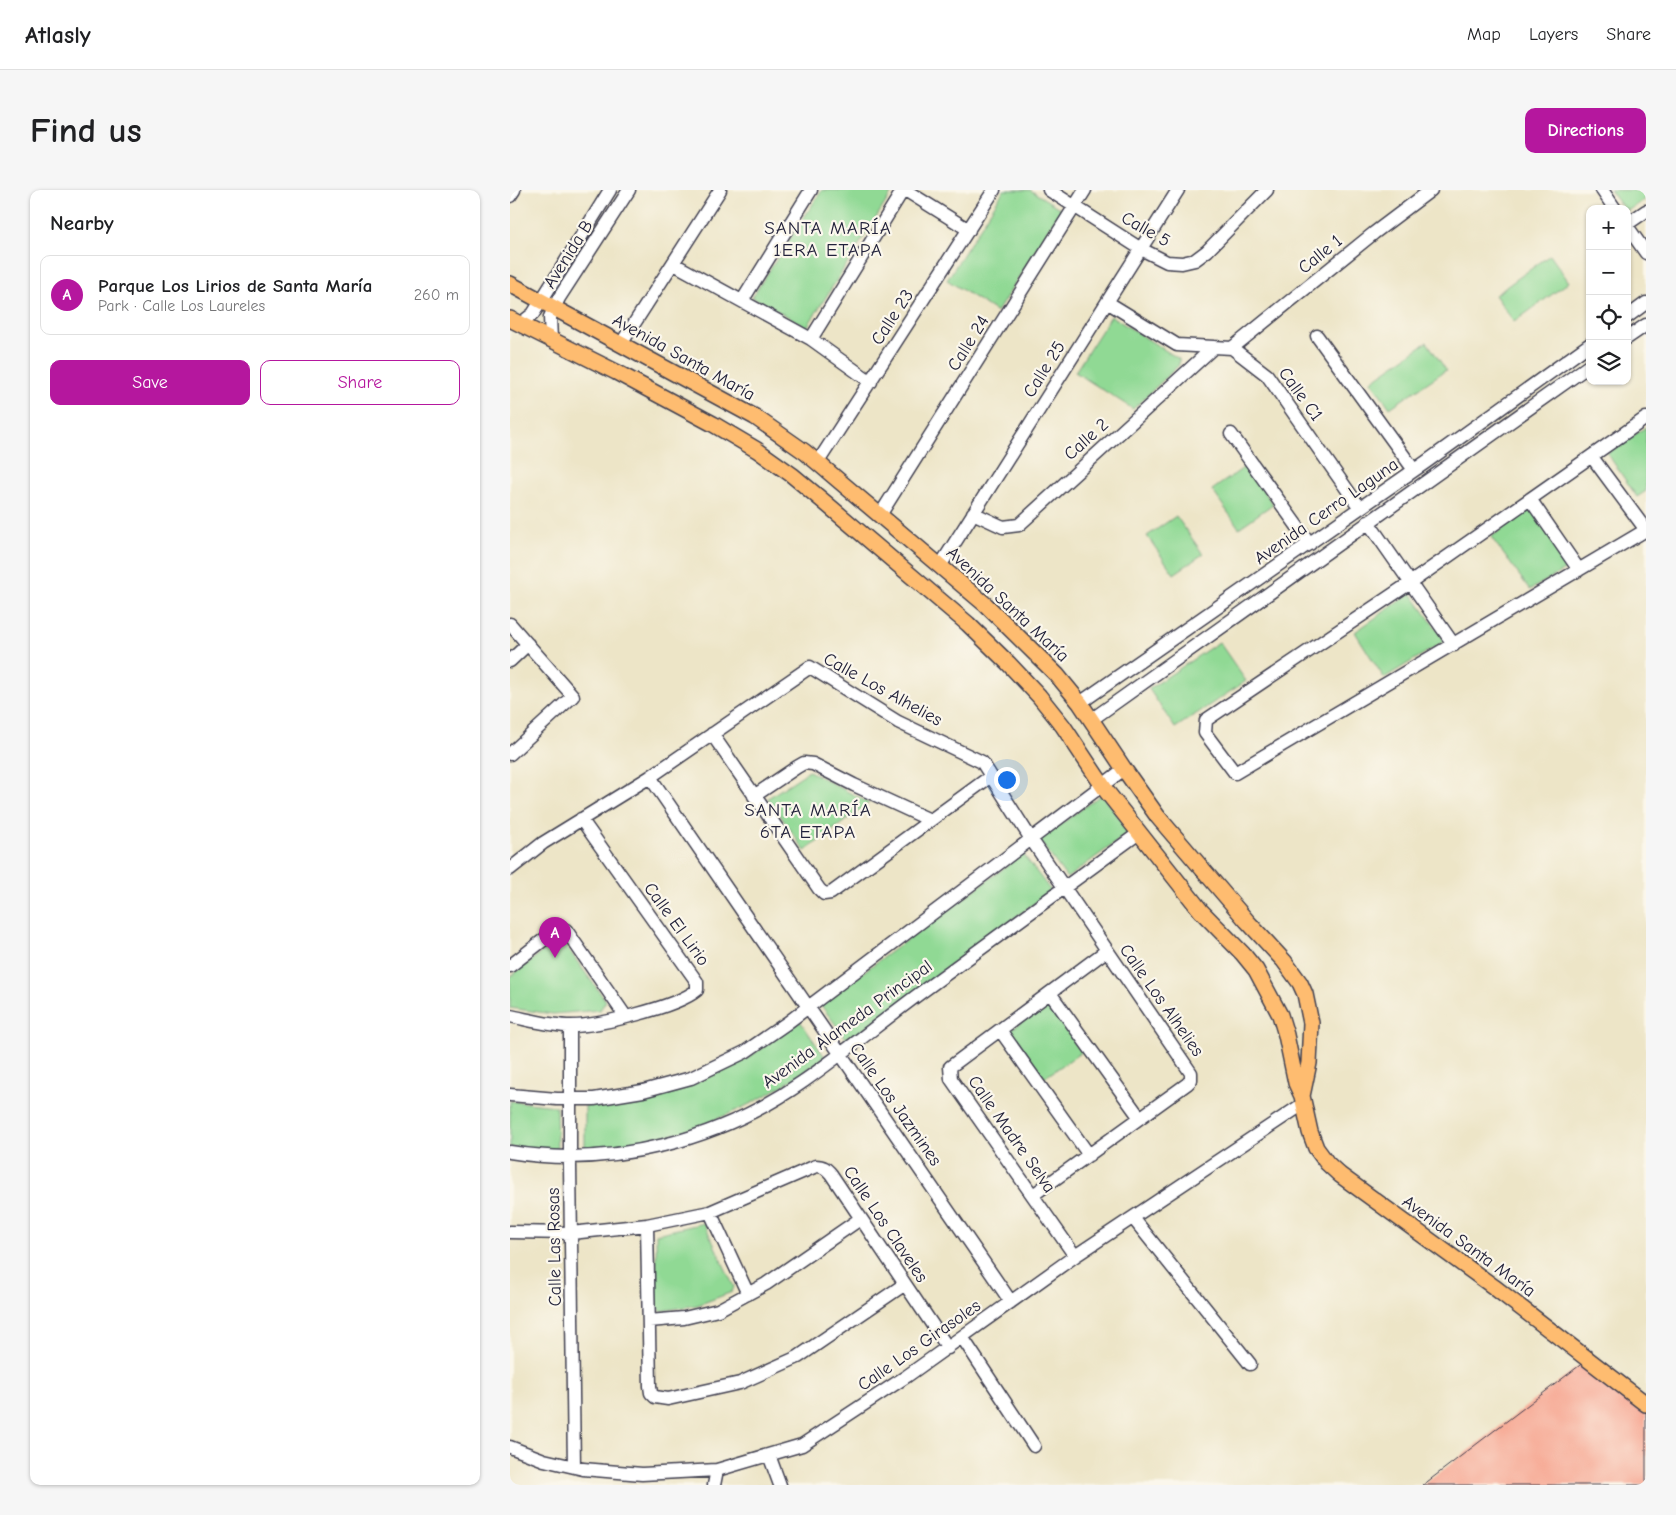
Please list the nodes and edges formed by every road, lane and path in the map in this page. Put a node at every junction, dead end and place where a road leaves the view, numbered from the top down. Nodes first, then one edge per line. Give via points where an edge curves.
1 (514, 190) edge
2 (610, 190) edge
3 (629, 190) edge
4 (720, 190) edge
5 (811, 190) edge
6 (904, 190) edge
7 (994, 190) edge
8 (1049, 190) edge
9 (1085, 190) edge
10 (1178, 190) edge
11 (1267, 190) edge
12 (1431, 190) edge
13 (1602, 190) edge
14 (510, 196) edge
15 (1612, 205) edge
16 (1075, 206) junction
17 (1646, 211) edge
18 (1631, 222) edge
19 (969, 230) junction
20 (1631, 231) edge
21 (1141, 249) junction
22 (1646, 253) edge
23 (674, 264) junction
24 (510, 284) edge
25 (541, 301) junction
26 (742, 301) junction
27 (1107, 302) junction
28 (1646, 303) edge
29 (555, 308) junction
30 (1631, 314) edge
31 (514, 321) edge
32 (1646, 325) edge
33 (1631, 335) edge
34 (1318, 336) dead end
35 (811, 339) junction
36 (551, 340) junction
37 (622, 344) junction
38 (1214, 347) junction
39 (1586, 347) edge
40 (1232, 348) junction
41 (1586, 368) edge
42 (871, 382) junction
43 (1646, 418) edge
44 (1230, 434) dead end
45 (1592, 457) junction
46 (818, 462) junction
47 (1414, 470) junction
48 (1530, 499) junction
49 (1360, 508) junction
50 (973, 513) junction
51 (880, 515) junction
52 (1368, 522) junction
53 (1646, 530) edge
54 (1310, 544) junction
55 (940, 566) junction
56 (1579, 570) junction
57 (1410, 583) junction
58 (510, 624) edge
59 (528, 644) junction
60 (1454, 645) junction
61 (510, 661) edge
62 (1080, 703) junction
63 (1091, 720) junction
64 (712, 734) junction
65 (510, 754) edge
66 (1124, 770) junction
67 (991, 776) junction
68 (650, 777) junction
69 (1102, 786) junction
70 (754, 796) junction
71 (581, 819) junction
72 (930, 820) junction
73 (1139, 833) junction
74 (1031, 839) junction
75 (510, 869) edge
76 (1064, 888) junction
77 (1106, 952) junction
78 (510, 966) edge
79 (1050, 993) junction
80 (808, 1008) junction
81 (510, 1016) edge
82 (626, 1017) junction
83 (570, 1026) junction
84 (1000, 1030) junction
85 (840, 1054) junction
86 (510, 1095) edge
87 (570, 1099) junction
88 (1303, 1100) junction
89 (1140, 1118) junction
90 (510, 1152) edge
91 (1089, 1155) junction
92 (570, 1156) junction
93 (1033, 1195) junction
94 (710, 1212) junction
95 (1133, 1218) junction
96 (860, 1219) junction
97 (647, 1226) junction
98 (510, 1232) edge
99 (571, 1233) junction
100 (1075, 1256) junction
101 (905, 1284) junction
102 (748, 1294) junction
103 (1011, 1302) junction
104 (649, 1322) junction
105 (962, 1338) junction
106 (948, 1348) junction
107 (1250, 1364) dead end
108 (1646, 1404) edge
109 (1034, 1446) dead end
110 (510, 1447) edge
111 (769, 1455) junction
112 (574, 1467) junction
113 (717, 1470) junction
114 (714, 1485) edge
115 (780, 1485) edge

1 - 14 street
2 - 25 street, Avenida B
3 - 29 street, Avenida B
4 - 23 street
5 - 26 street
6 - 19 street
6 - 35 street
7 - 19 street, Calle 23
8 - 16 street, Calle 5
9 - 16 street, Calle 24
10 - 21 street, Calle 25
11 - 21 street, Calle 5 via 1195,260 1168,262
12 - 40 street, Calle 1
13 - 15 street
16 - 21 street, Calle 5
16 - 51 street, Calle 24
17 - 18 street
19 - 42 street, Calle 23
20 - 22 street
21 - 27 street, Calle 25
23 - 26 street
23 - 37 street
24 - 25 main road, Avenida Santa María
25 - 29 main road, Avenida Santa María
25 - 31 street, Avenida B via 524,322
26 - 35 street
27 - 38 street via 1177,346
27 - 50 street, Calle 25
28 - 30 street
29 - 36 street, Avenida B via 550,317
29 - 37 main road, Avenida Santa María
31 - 36 main road, Avenida Santa María
32 - 33 street
34 - 47 street
35 - 42 street
36 - 69 main road, Avenida Santa María via 713,424 792,475 961,618 1008,663 1063,726
37 - 46 main road, Avenida Santa María via 755,417
38 - 40 street
38 - 50 street, Calle 2 via 1018,525 1003,528
39 - 47 street, Avenida Cerro Laguna
40 - 49 street, Calle C1 via 1266,375
41 - 52 street
42 - 46 street, Calle 23
43 - 45 street
44 - 54 street
45 - 48 street
45 - 53 street
46 - 51 main road, Avenida Santa María
47 - 49 street, Avenida Cerro Laguna
48 - 56 street
48 - 57 street
49 - 54 street, Avenida Cerro Laguna
50 - 55 street, Calle 25
51 - 55 main road, Avenida Santa María
52 - 57 street
52 - 63 street
53 - 56 street
54 - 62 street, Avenida Cerro Laguna
55 - 62 main road, Avenida Santa María via 1027,645
56 - 60 street
57 - 60 street
57 - 60 street via 1206,720 1205,732 1235,773
58 - 59 street
59 - 61 street
59 - 65 street via 573,696
62 - 63 main road, Avenida Santa María
63 - 66 main road, Avenida Santa María
64 - 67 street, Calle Los Alhelies via 810,667 898,722 982,762
64 - 68 street, Calle Los Alhelies
64 - 70 street
66 - 69 street, Avenida Alameda Principal
66 - 88 main road, Avenida Santa María via 1164,824 1300,983 1311,1023
67 - 72 street
67 - 74 street, Calle Los Alhelies
68 - 71 street, Calle Los Alhelies
68 - 80 street, Calle Los Jazmines
69 - 73 main road, Avenida Santa María
69 - 74 street, Avenida Alameda Principal
70 - 72 street via 796,767 813,764
70 - 72 street via 824,894 831,893
71 - 75 street, Calle Los Alhelies
71 - 82 street, Calle El Lirio via 697,982 697,990 691,994
73 - 76 street, Avenida Alameda Principal
73 - 88 main road, Avenida Santa María via 1201,911 1244,954 1266,986 1280,1015
74 - 76 street, Calle Los Alhelies
74 - 80 street, Avenida Alameda Principal
76 - 77 street, Calle Los Alhelies
76 - 85 street, Avenida Alameda Principal
77 - 79 street, Calle Madre Selva
77 - 89 street, Calle Los Alhelies via 1191,1072 1191,1080 1187,1084
78 - 82 street via 555,931 566,930
79 - 84 street, Calle Madre Selva
79 - 89 street
80 - 85 street, Calle Los Jazmines
80 - 87 street, Avenida Alameda Principal via 745,1052 691,1078 643,1091 594,1099
81 - 83 street, Calle El Lirio
82 - 83 street, Calle El Lirio
83 - 87 street, Calle Las Rosas
84 - 91 street
84 - 93 street, Calle Madre Selva via 950,1067 951,1079
85 - 92 street, Avenida Alameda Principal via 804,1081 716,1129 665,1146
85 - 103 street, Calle Los Jazmines
86 - 87 street, Avenida Alameda Principal
87 - 92 street, Calle Las Rosas
88 - 95 street, Calle Los Girasoles
88 - 108 main road, Avenida Santa María via 1316,1148 1340,1175 1494,1287
89 - 91 street
90 - 92 street, Avenida Alameda Principal via 531,1156
91 - 93 street
92 - 99 street, Calle Las Rosas
93 - 100 street, Calle Madre Selva
94 - 96 street, Calle Los Claveles via 822,1166 831,1174
94 - 97 street, Calle Los Claveles
94 - 102 street
95 - 100 street, Calle Los Girasoles
95 - 107 street
96 - 101 street, Calle Los Claveles
96 - 102 street
97 - 99 street, Calle Los Claveles
97 - 104 street
98 - 99 street, Calle Los Claveles
99 - 112 street, Calle Las Rosas
100 - 103 street, Calle Los Girasoles
101 - 104 street via 798,1357 740,1383 668,1399 651,1393
101 - 106 street, Calle Los Claveles
102 - 104 street via 718,1310
103 - 105 street, Calle Los Girasoles
105 - 106 street, Calle Los Girasoles
105 - 109 street
106 - 111 street, Calle Los Girasoles via 802,1445
110 - 112 street, Calle Los Girasoles
111 - 113 street, Calle Los Girasoles
111 - 115 street
112 - 113 street, Calle Los Girasoles via 642,1474
113 - 114 street

